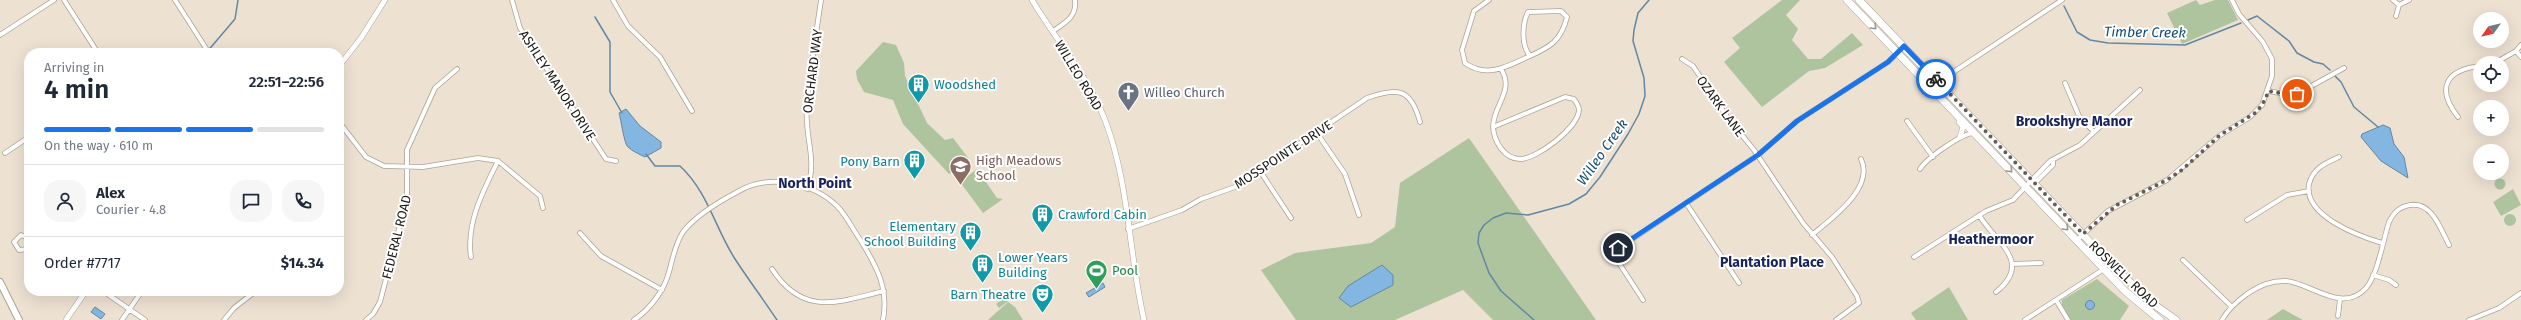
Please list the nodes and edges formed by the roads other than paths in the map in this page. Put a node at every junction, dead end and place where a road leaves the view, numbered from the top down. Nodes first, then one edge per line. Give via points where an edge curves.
1 (54, 0) edge
2 (64, 0) edge
3 (175, 0) edge
4 (385, 0) edge
5 (512, 0) edge
6 (613, 0) edge
7 (821, 0) edge
8 (1032, 0) edge
9 (1075, 0) edge
10 (1489, 0) edge
11 (1847, 0) edge
12 (1859, 0) edge
13 (2062, 0) edge
14 (2232, 0) edge
15 (2393, 0) edge
16 (2409, 0) edge
17 (2399, 5) junction
18 (2396, 16) dead end
19 (1053, 31) junction
20 (0, 36) edge
21 (2521, 45) edge
22 (1904, 46) junction
23 (95, 48) edge
24 (207, 48) edge
25 (2516, 51) junction
26 (1898, 52) junction
27 (1530, 56) junction
28 (2507, 56) edge
29 (2521, 57) edge
30 (1682, 59) dead end
31 (344, 60) edge
32 (2473, 67) edge
33 (2344, 68) dead end
34 (456, 69) dead end
35 (1501, 69) junction
36 (1952, 73) junction
37 (1934, 77) junction
38 (2065, 83) dead end
39 (1946, 90) junction
40 (2140, 90) dead end
41 (2269, 91) junction
42 (1945, 102) junction
43 (692, 111) dead end
44 (2458, 117) dead end
45 (1907, 121) dead end
46 (1420, 122) dead end
47 (1493, 127) junction
48 (344, 129) edge
49 (2094, 132) junction
50 (1317, 133) junction
51 (1975, 133) junction
52 (1960, 137) junction
53 (24, 140) edge
54 (5, 153) dead end
55 (1758, 155) junction
56 (1933, 157) junction
57 (2339, 157) dead end
58 (1860, 159) dead end
59 (498, 161) junction
60 (616, 161) dead end
61 (407, 168) junction
62 (1920, 169) dead end
63 (1260, 171) junction
64 (2033, 181) junction
65 (2027, 187) junction
66 (807, 189) junction
67 (2308, 191) junction
68 (1686, 203) junction
69 (543, 208) dead end
70 (1359, 215) dead end
71 (1979, 215) junction
72 (1291, 218) dead end
73 (2247, 220) dead end
74 (1128, 229) junction
75 (580, 233) dead end
76 (2083, 234) junction
77 (1812, 235) junction
78 (24, 236) edge
79 (2077, 240) junction
80 (2382, 244) junction
81 (2449, 245) dead end
82 (24, 250) edge
83 (471, 257) dead end
84 (1914, 258) dead end
85 (2183, 260) dead end
86 (2041, 263) dead end
87 (2110, 263) junction
88 (2012, 264) junction
89 (772, 268) dead end
90 (2104, 269) junction
91 (2373, 274) junction
92 (0, 282) edge
93 (1739, 283) dead end
94 (2396, 285) dead end
95 (662, 290) junction
96 (884, 291) junction
97 (1996, 292) dead end
98 (2521, 293) edge
99 (83, 296) edge
100 (110, 296) edge
101 (139, 296) edge
102 (250, 296) edge
103 (2340, 299) junction
104 (1643, 300) dead end
105 (2056, 300) junction
106 (2231, 306) junction
107 (130, 309) junction
108 (2338, 316) dead end
109 (641, 318) edge
110 (19, 320) edge
111 (66, 320) edge
112 (122, 320) edge
113 (145, 320) edge
114 (224, 320) edge
115 (366, 320) edge
116 (634, 320) edge
117 (883, 320) edge
118 (1144, 320) edge
119 (1836, 320) edge
120 (2025, 320) edge
121 (2068, 320) edge
122 (2160, 320) edge
123 (2176, 320) edge
124 (2222, 320) edge
125 (2469, 320) edge

1 - 20 street
2 - 23 street
3 - 24 street
4 - 31 street
5 - 60 street, ASHLEY MANOR DRIVE via 520,28 606,159
6 - 43 street via 628,26 660,57
7 - 66 street, ORCHARD WAY via 806,107 813,165
8 - 19 street, WILLEO ROAD
9 - 19 street via 1075,11 1071,17
10 - 35 street via 1474,11 1465,37 1462,57 1465,63 1473,68 1486,71
11 -> 26 highway, ROSWELL ROAD
12 - 22 highway, ROSWELL ROAD
13 - 36 street
14 - 41 street via 2238,14 2264,42 2271,54 2273,70
15 - 17 street
16 - 17 street
17 - 18 street
19 - 74 street, WILLEO ROAD via 1088,85 1105,119 1114,147
21 - 25 street
22 - 26 street
22 - 37 highway, ROSWELL ROAD
25 - 28 street
25 - 29 street
26 - 42 highway, ROSWELL ROAD
26 - 55 street via 1888,62 1797,121
27 - 27 street via 1554,44 1565,26 1567,17 1561,10 1528,12 1523,22 1524,46
27 - 35 street
30 - 55 street, OZARK LANE via 1693,66 1728,118
32 - 44 street via 2459,70 2447,83 2446,98
33 - 41 street via 2297,94
34 - 61 street, FEDERAL ROAD via 440,82 431,94 407,150
35 - 47 street via 1507,81 1494,114
36 - 37 street
36 - 39 street
37 - 39 highway, ROSWELL ROAD
38 - 49 street via 2078,116
39 - 64 highway, ROSWELL ROAD
40 - 49 street
41 - 76 street via 2255,113 2219,136 2182,170 2117,205
42 - 51 highway, ROSWELL ROAD
42 - 52 street via 1963,127
45 - 56 street
46 - 50 street, MOSSPOINTE DRIVE via 1415,105 1410,99 1404,94 1388,91 1367,98
47 - 47 street via 1501,148 1511,156 1521,159 1555,143 1577,118 1579,108 1574,99 1565,97
48 - 61 street via 359,150 374,163
49 - 64 street via 2077,147 2053,162 2050,161 2037,173
50 - 63 street, MOSSPOINTE DRIVE
50 - 70 street via 1345,174
51 - 52 street
51 -> 65 highway, ROSWELL ROAD
52 - 56 street
53 - 54 street
55 - 68 street
55 - 77 street, OZARK LANE
56 - 62 street
57 - 67 street via 2321,165 2314,173
58 - 77 street via 1864,169 1854,196
59 - 61 street via 478,158 436,166
59 - 69 street via 540,196
59 - 83 street via 475,211
61 - 115 street, FEDERAL ROAD via 407,198 380,302 374,314
63 - 72 street
63 - 74 street, MOSSPOINTE DRIVE via 1235,187 1201,199 1182,210
64 - 65 street
64 - 76 highway, ROSWELL ROAD
65 - 71 street via 2008,202
65 -> 79 highway, ROSWELL ROAD
66 - 95 street via 782,182 756,184 738,191 698,218 679,239
66 - 96 street via 828,199 843,213 876,265
67 - 73 street via 2287,195
67 - 80 street via 2319,212 2356,234
68 - 93 street
68 - 104 street via 1614,253
71 - 84 street
71 - 88 street via 2007,249
74 - 118 street, WILLEO ROAD
75 - 95 street via 601,256
76 - 79 street
76 - 87 highway, ROSWELL ROAD
77 - 119 street, OZARK LANE via 1832,257 1859,299 1857,306
78 - 82 street via 21,235 14,242 19,250
79 - 90 highway, ROSWELL ROAD
80 - 81 street via 2394,213 2402,207 2416,204 2432,214
80 - 91 street
85 - 106 street
86 - 88 street
87 - 90 street
87 - 123 highway, ROSWELL ROAD via 2147,298
88 - 97 street via 2008,281
89 - 96 street via 789,290 814,302 834,302
90 - 105 street
90 - 122 highway, ROSWELL ROAD
91 - 94 street
91 - 103 street via 2367,286 2358,295
92 - 110 main road
95 - 109 street
96 - 117 street
98 - 125 street via 2499,308
99 - 111 street
100 - 107 street
101 - 107 street
102 - 114 street
103 - 106 street via 2294,283 2280,281 2262,285
103 - 108 street
105 - 120 street
105 - 121 street
106 - 124 street
107 - 112 street
107 - 113 street
109 - 116 street

